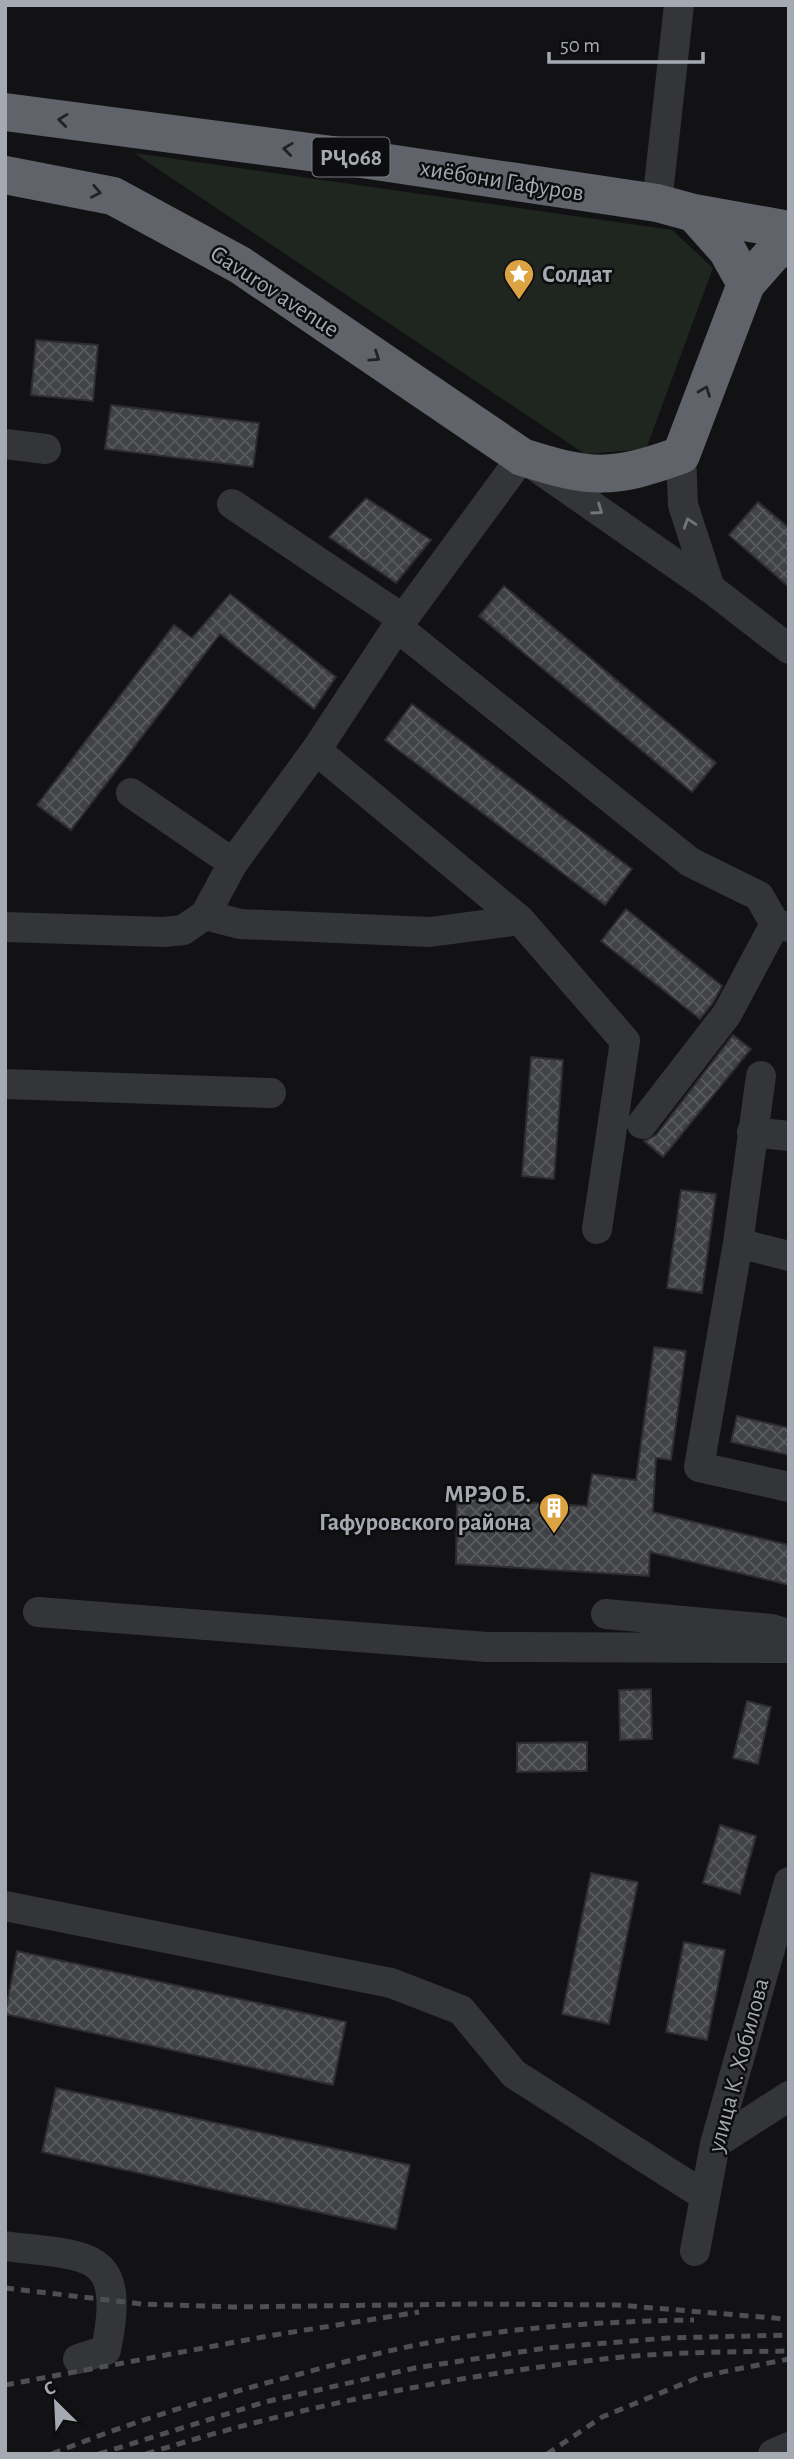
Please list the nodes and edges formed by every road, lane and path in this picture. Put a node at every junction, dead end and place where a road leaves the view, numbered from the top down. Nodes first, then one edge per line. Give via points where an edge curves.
1 (679, 5) edge
2 (5, 112) edge
3 (5, 175) edge
4 (657, 204) junction
5 (694, 213) junction
6 (789, 230) edge
7 (789, 248) edge
8 (746, 284) junction
9 (5, 444) edge
10 (46, 449) dead end
11 (681, 455) junction
12 (522, 457) junction
13 (232, 505) dead end
14 (710, 588) junction
15 (400, 623) junction
16 (789, 649) edge
17 (316, 751) junction
18 (131, 793) dead end
19 (233, 863) junction
20 (205, 915) junction
21 (520, 920) junction
22 (782, 925) edge
23 (5, 927) edge
24 (761, 1076) dead end
25 (5, 1084) edge
26 (271, 1093) dead end
27 (642, 1124) dead end
28 (752, 1132) junction
29 (789, 1136) edge
30 (597, 1229) dead end
31 (738, 1243) junction
32 (789, 1256) edge
33 (789, 1487) edge
34 (38, 1612) dead end
35 (606, 1614) dead end
36 (789, 1634) edge
37 (789, 1648) edge
38 (789, 1882) edge
39 (5, 1906) edge
40 (789, 2096) edge
41 (715, 2144) junction
42 (705, 2196) junction
43 (5, 2246) edge
44 (695, 2251) dead end
45 (78, 2359) dead end
46 (789, 2446) edge
47 (773, 2454) edge

1 - 4 street
4 -> 2 highway, хиёбони Гафуров / РҶ068
3 -> 12 highway, Gavurov avenue via 125,202 240,265
4 - 5 highway, хиёбони Гафуров / РҶ068
5 - 6 highway, хиёбони Гафуров / РҶ068
5 - 8 highway via 727,250
7 - 8 highway via 776,250
11 -> 8 highway
9 - 10 street
11 - 12 highway, Gavurov avenue via 636,470 592,475
14 -> 11 street via 683,505
12 -> 14 street
12 - 15 street
13 - 15 street
14 - 16 street
15 - 17 street
15 - 22 street via 690,862 760,896
17 - 19 street
17 - 21 street
18 - 19 street
19 - 20 street
20 - 21 street via 240,924 430,932
20 - 23 street via 183,930 164,932
21 - 30 street via 625,1041
22 - 27 street via 727,1014
24 - 28 street
25 - 26 street
28 - 29 street
28 - 31 street
31 - 32 street
31 - 33 street via 699,1467
34 - 37 street via 487,1647
35 - 36 street
38 - 41 street, улица К. Хобилова
39 - 42 street via 391,1983 461,2010 514,2074
40 - 41 street
41 - 42 street, улица К. Хобилова
42 - 44 street, улица К. Хобилова
43 - 45 street via 83,2257 102,2269 111,2282 112,2319 106,2350
46 - 47 street

